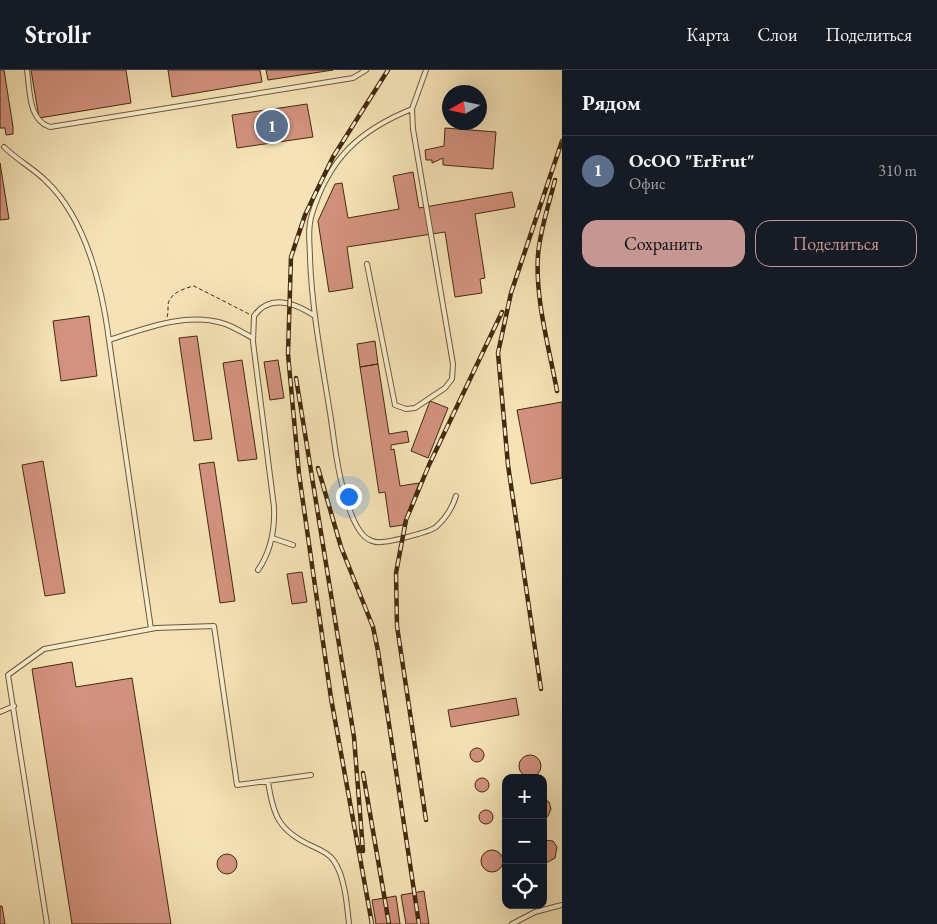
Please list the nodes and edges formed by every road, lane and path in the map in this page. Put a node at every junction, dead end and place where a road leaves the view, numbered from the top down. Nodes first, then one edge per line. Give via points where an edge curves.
1 (27, 70) edge
2 (366, 70) edge
3 (426, 70) edge
4 (412, 108) junction
5 (4, 147) dead end
6 (366, 264) dead end
7 (254, 316) junction
8 (315, 316) junction
9 (159, 325) junction
10 (253, 338) junction
11 (109, 340) junction
12 (456, 496) dead end
13 (272, 538) junction
14 (293, 545) dead end
15 (258, 570) dead end
16 (151, 630) junction
17 (14, 706) junction
18 (0, 712) edge
19 (311, 775) dead end
20 (268, 782) junction
21 (562, 905) edge
22 (47, 924) edge
23 (349, 924) edge
24 (512, 924) edge

1 - 2 lane via 35,116 43,125 50,127 353,78
3 - 4 lane
4 - 6 lane via 453,364 452,379 445,388 415,408 406,410 395,405
4 - 8 lane via 368,130 346,151 323,186 309,229
5 - 11 lane via 48,182 74,219 97,274
7 - 8 lane via 266,304 279,301
7 - 9 path via 194,286 184,288 169,301 166,319
7 - 10 lane
8 - 12 lane via 342,486 363,535 381,542 434,529 450,512
9 - 10 lane via 207,320 223,323
9 - 11 lane
10 - 13 lane via 274,507
11 - 16 lane
13 - 14 lane
13 - 15 lane
16 - 17 lane via 44,649 8,675
16 - 20 lane via 214,626 237,786
17 - 18 lane
17 - 22 lane
19 - 20 lane
20 - 23 lane via 272,807 279,823 293,838 334,860 341,877
21 - 24 lane via 535,912

